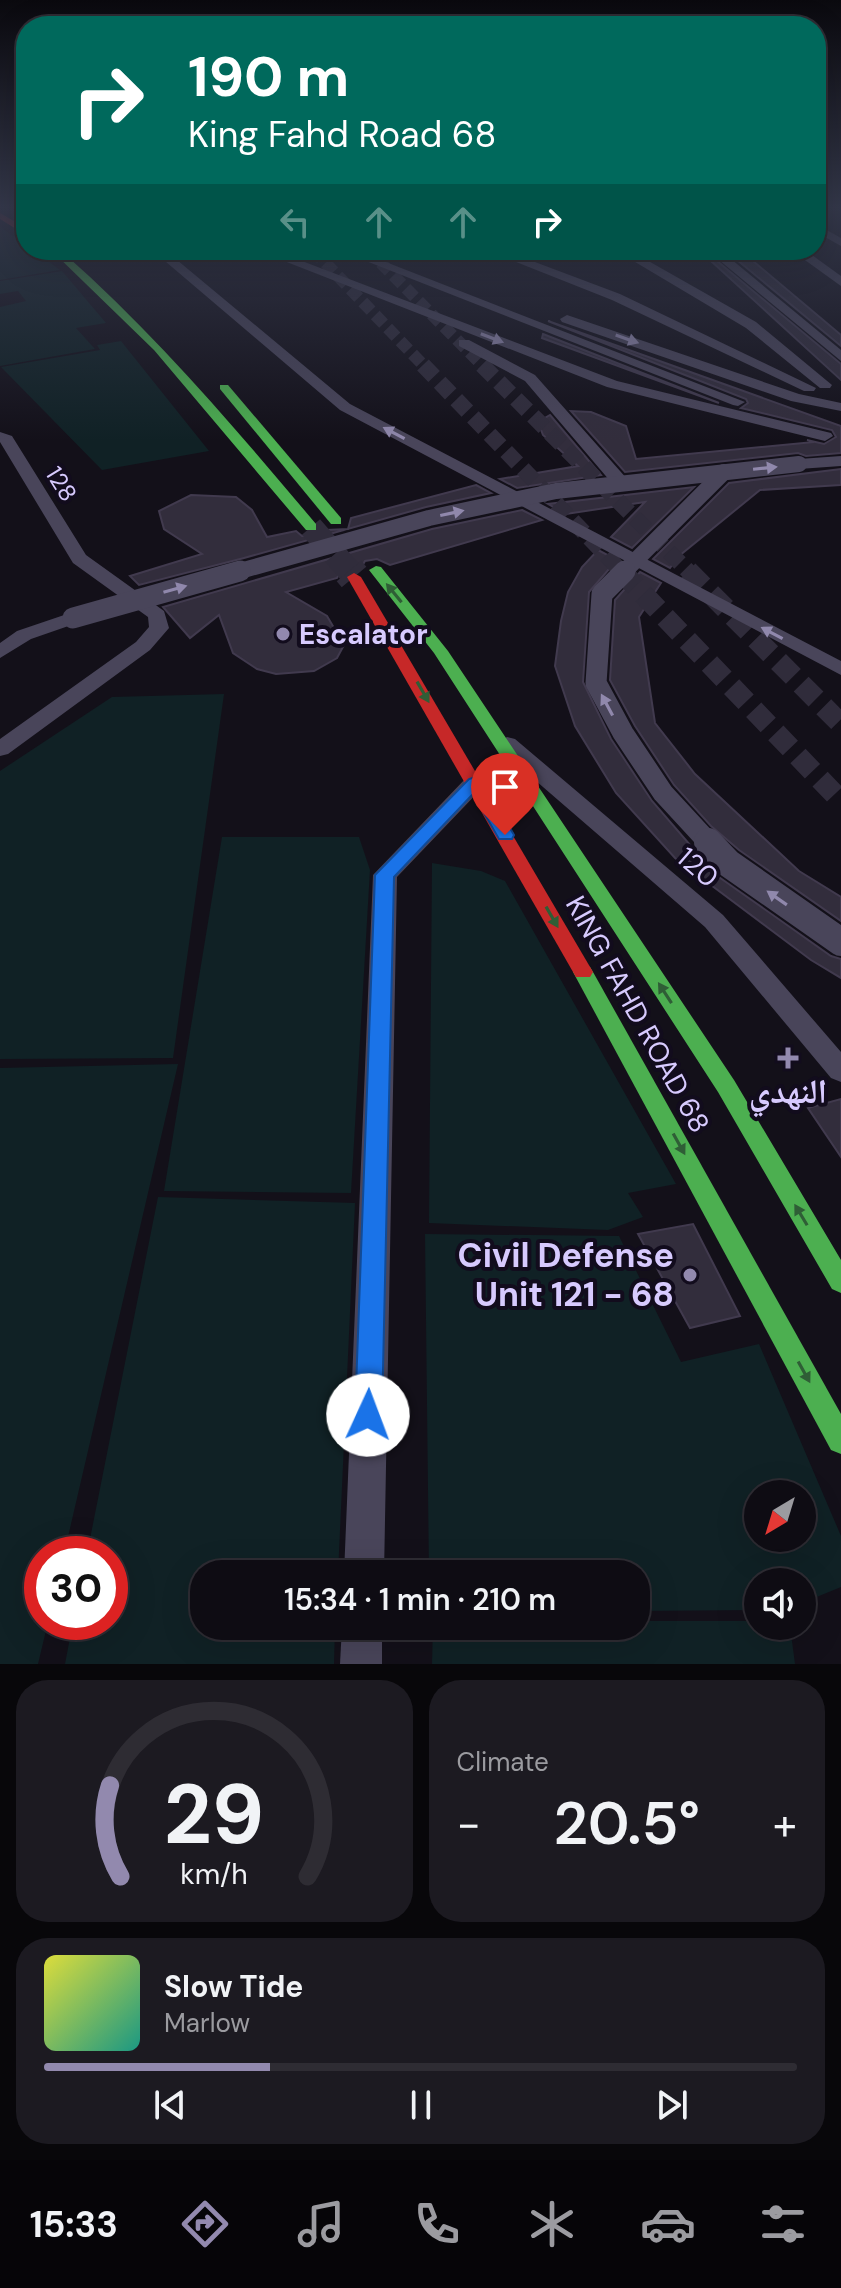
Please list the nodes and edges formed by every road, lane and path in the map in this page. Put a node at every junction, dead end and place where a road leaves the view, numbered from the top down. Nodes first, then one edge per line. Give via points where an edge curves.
1 (95, 286) edge
2 (200, 286) edge
3 (329, 286) edge
4 (355, 286) edge
5 (440, 286) edge
6 (472, 286) edge
7 (586, 286) edge
8 (683, 286) edge
9 (756, 286) edge
10 (531, 306) dead end
11 (560, 316) dead end
12 (841, 357) edge
13 (215, 377) dead end
14 (841, 403) edge
15 (825, 436) junction
16 (0, 437) edge
17 (841, 442) edge
18 (841, 461) edge
19 (724, 472) junction
20 (622, 484) junction
21 (336, 521) dead end
22 (311, 527) tunnel mouth
23 (376, 570) tunnel mouth
24 (354, 577) tunnel mouth
25 (0, 633) edge
26 (24, 635) junction
27 (0, 652) edge
28 (841, 669) edge
29 (493, 732) junction
30 (0, 749) edge
31 (475, 782) junction
32 (841, 942) edge
33 (841, 1071) edge
34 (841, 1282) edge
35 (841, 1441) edge
36 (364, 1560) edge
37 (362, 1640) edge
38 (361, 1664) edge

1 - 22 main road via 178,370
28 -> 2 street via 345,407
3 - 20 street via 485,352 530,378
4 -> 15 street via 612,384
5 - 15 street
6 - 10 street
7 - 14 street
8 - 14 street via 751,325
9 - 12 street
11 -> 14 street via 796,398
13 - 21 main road
15 - 17 street
16 - 30 street, 128 via 79,559 157,615 159,628 143,646
19 -> 18 street, bridge
19 - 20 street, bridge
32 -> 19 street, bridge via 728,863 663,793 596,683 602,594
26 -> 20 street, bridge via 429,518 556,491
29 -> 23 main road, KING FAHD ROAD 68 via 440,651
24 -> 31 main road, KING FAHD ROAD 68
25 - 26 street
26 - 27 street
29 - 33 street, 120 via 714,921
34 -> 29 main road, KING FAHD ROAD 68 via 726,1086
31 -> 35 main road, KING FAHD ROAD 68
31 - 36 street via 385,875
37 - 38 street

